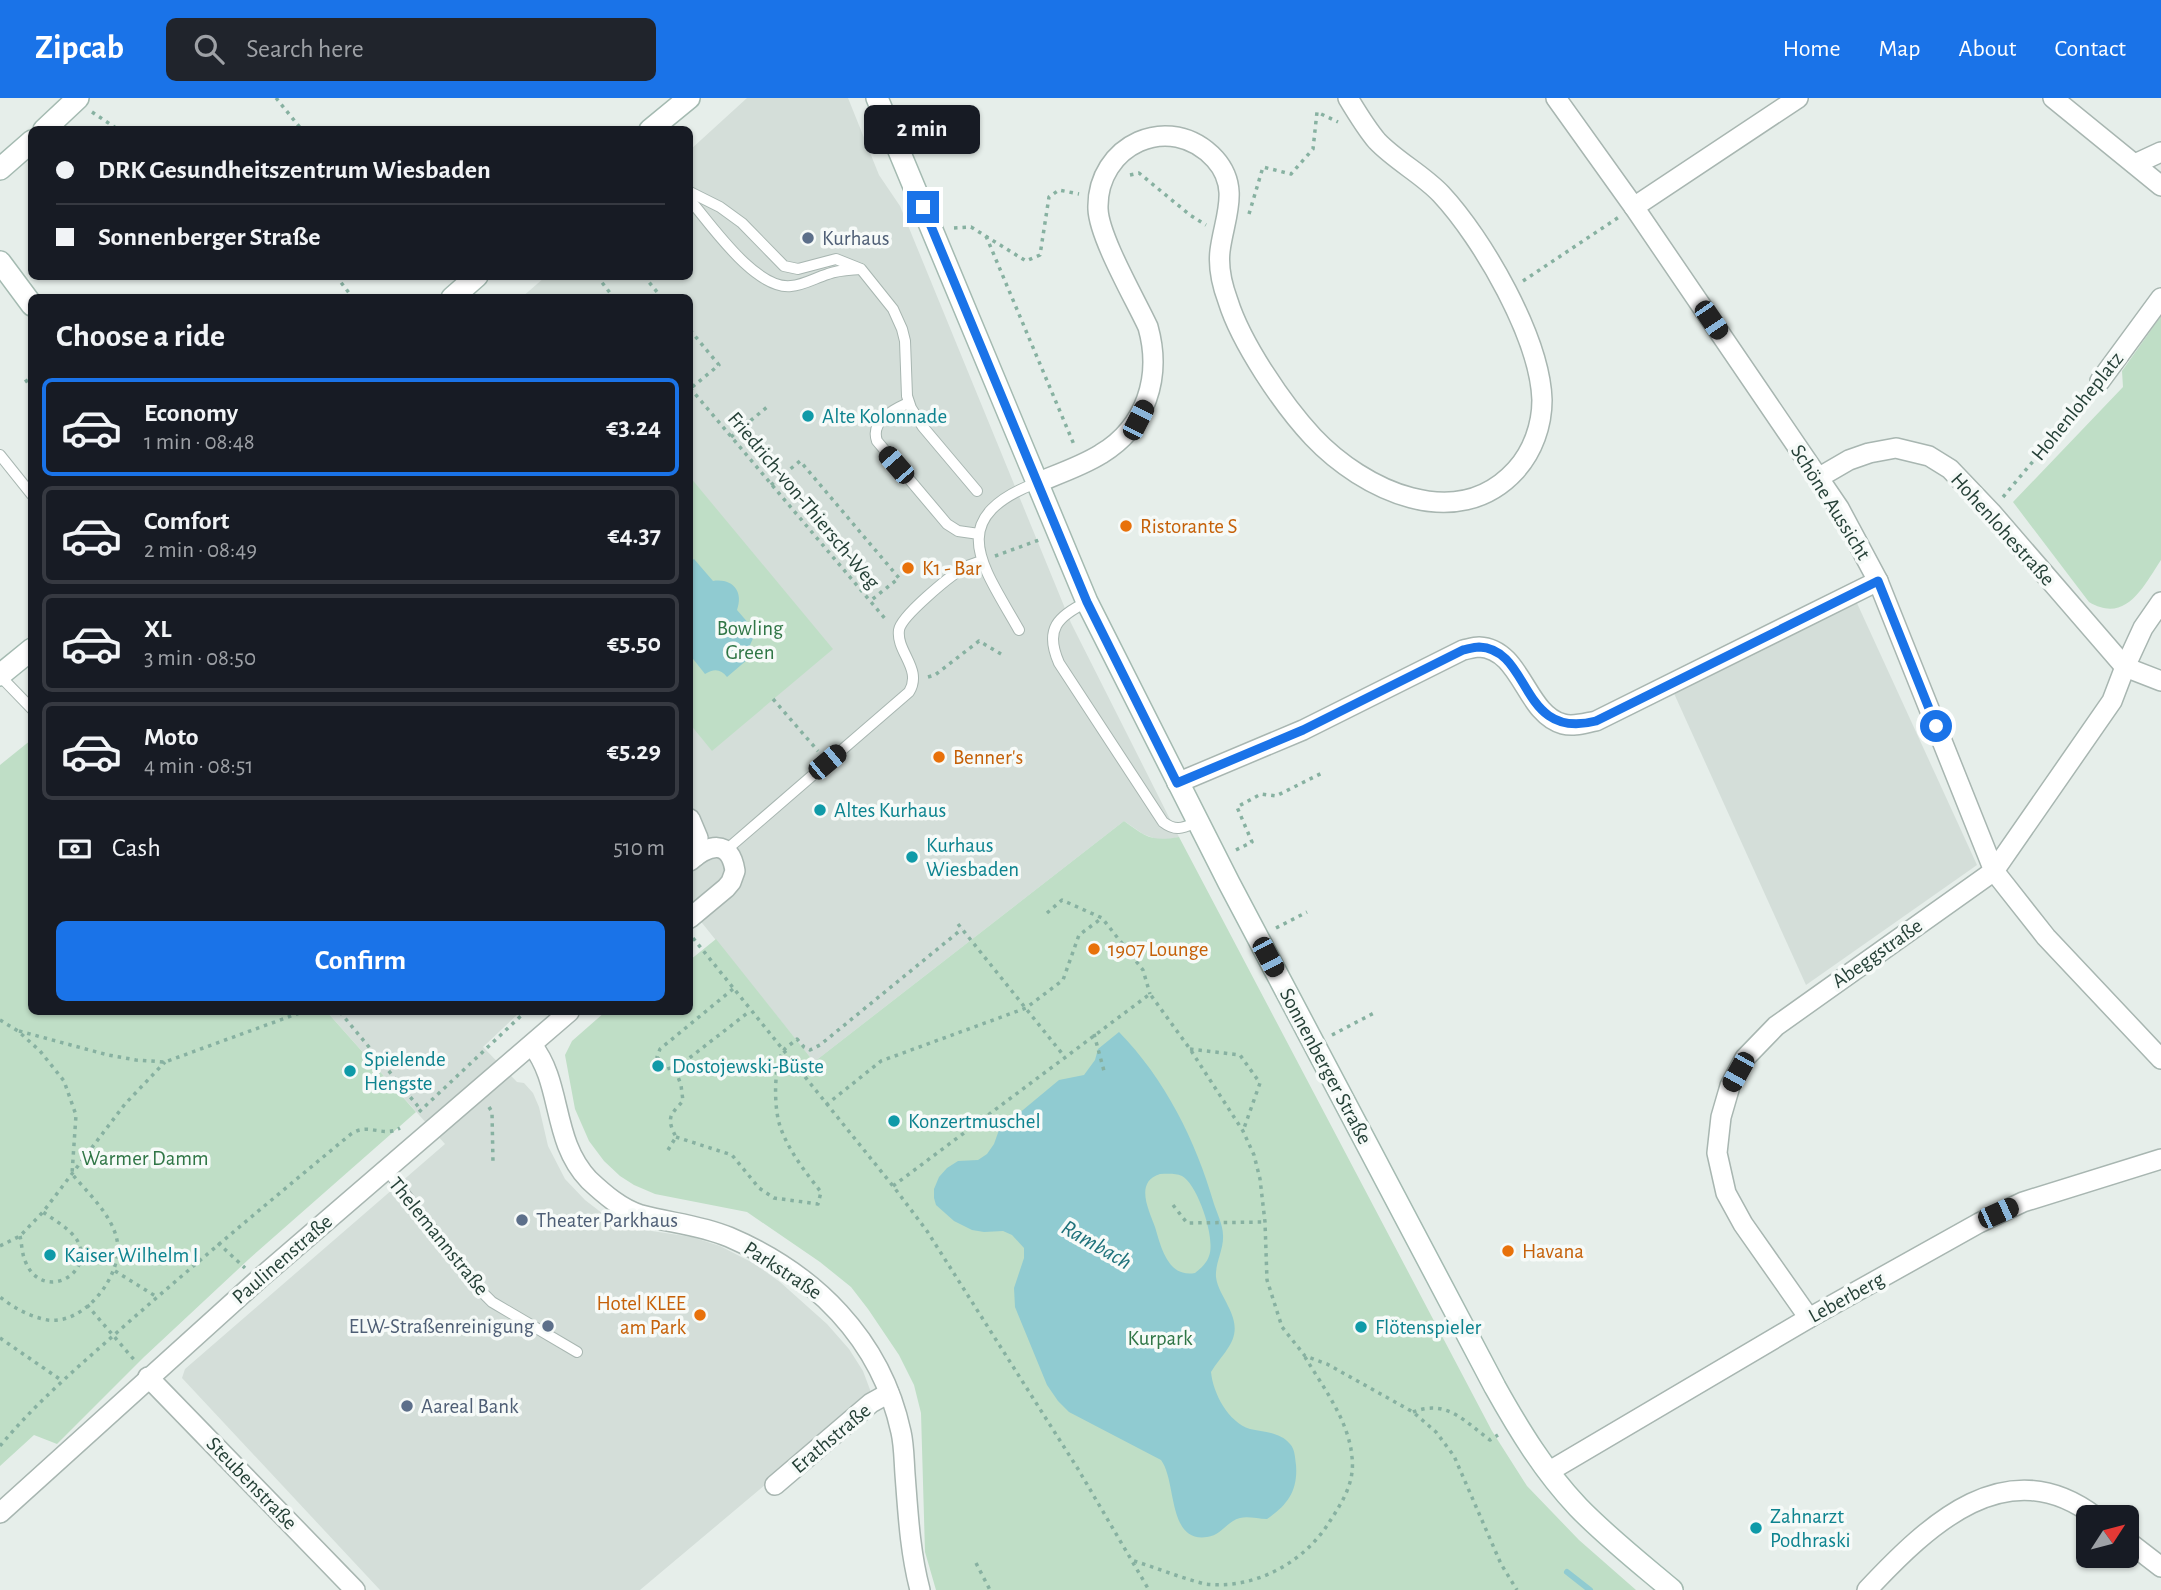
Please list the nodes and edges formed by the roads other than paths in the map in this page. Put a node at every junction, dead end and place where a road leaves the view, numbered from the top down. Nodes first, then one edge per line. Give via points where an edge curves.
1 (689, 98) edge
2 (1349, 98) edge
3 (1556, 98) edge
4 (1798, 98) edge
5 (2053, 98) edge
6 (877, 102) edge
7 (84, 104) edge
8 (50, 126) edge
9 (655, 126) edge
10 (28, 144) edge
11 (2161, 152) edge
12 (2135, 164) junction
13 (0, 169) edge
14 (2161, 186) edge
15 (693, 194) edge
16 (693, 203) edge
17 (1634, 207) junction
18 (0, 262) edge
19 (860, 269) junction
20 (473, 280) edge
21 (457, 294) edge
22 (2161, 299) edge
23 (28, 300) edge
24 (2100, 381) road end
25 (908, 403) junction
26 (0, 455) edge
27 (1818, 478) junction
28 (1036, 483) junction
29 (28, 490) edge
30 (977, 491) dead end
31 (979, 534) junction
32 (982, 561) junction
33 (1878, 581) junction
34 (1087, 602) junction
35 (2161, 602) edge
36 (1019, 630) dead end
37 (28, 652) edge
38 (2125, 667) junction
39 (0, 676) edge
40 (2161, 681) edge
41 (28, 705) edge
42 (1177, 783) junction
43 (1197, 822) junction
44 (693, 826) edge
45 (725, 851) junction
46 (693, 859) edge
47 (1994, 871) junction
48 (693, 915) edge
49 (566, 1015) edge
50 (532, 1045) junction
51 (2161, 1059) edge
52 (2161, 1159) edge
53 (386, 1169) junction
54 (1809, 1318) junction
55 (577, 1352) dead end
56 (148, 1377) junction
57 (889, 1393) junction
58 (1548, 1472) junction
59 (775, 1485) dead end
60 (2077, 1505) edge
61 (0, 1513) edge
62 (2139, 1550) edge
63 (2161, 1567) edge
64 (355, 1590) edge
65 (920, 1590) edge
66 (1672, 1590) edge
67 (1867, 1590) edge

1 - 9 main road
2 - 28 street via 1378,141 1453,208 1507,291 1531,351 1542,398 1539,429 1517,470 1481,495 1439,504 1391,491 1330,453 1299,421 1236,321 1221,276 1220,249 1230,205 1228,181 1202,148 1182,138 1159,135 1128,147 1108,171 1098,198 1100,225 1152,342 1154,374 1146,404 1127,434 1098,456
3 - 17 street, Schöne Aussicht
4 - 17 street
5 - 12 street
6 - 28 main road, Sonnenberger Straße
7 - 8 main road
10 - 13 main road
11 - 12 street
12 - 14 street
15 - 19 lane via 742,223 784,266 798,269 836,259
16 - 19 lane via 747,266 772,284 799,285 830,273
17 - 27 street, Schöne Aussicht
18 - 23 main road
19 - 25 lane via 893,309 902,329
20 - 21 main road
22 - 24 street, Hohenloheplatz
25 - 30 lane
25 - 31 lane via 879,423 875,436 880,447 947,524
26 - 29 lane
27 - 33 street, Schöne Aussicht
27 - 38 street, Hohenlohestraße via 1869,453 1896,448 1929,456 1950,470 1991,512
28 - 31 lane via 997,504 982,522
28 - 34 main road, Sonnenberger Straße
31 - 32 lane
32 - 36 lane
32 - 45 lane via 956,573 903,621 899,634 913,676 912,687 903,698
33 - 42 street via 1596,721 1562,724 1548,716 1507,661 1480,647 1463,650 1303,730
33 - 47 street, Schöne Aussicht
34 - 42 main road, Sonnenberger Straße
34 - 43 lane via 1068,611 1055,628 1052,648 1059,663 1163,822 1180,830
35 - 38 street, Abeggstraße
37 - 39 main road
38 - 40 street, Hohenlohestraße
38 - 47 street, Abeggstraße via 2112,701
39 - 41 lane
42 - 43 main road, Sonnenberger Straße
43 - 58 main road, Sonnenberger Straße via 1495,1387
44 - 46 street via 698,838
45 - 46 street via 715,846
45 - 48 street via 735,866 731,882
47 - 51 street, Schöne Aussicht via 2046,937
47 - 54 street, Abeggstraße via 1776,1026 1745,1058 1730,1086 1717,1153 1726,1193
49 - 50 street, Paulinenstraße
50 - 53 street, Paulinenstraße
50 - 57 street, Parkstraße via 545,1065 569,1150 587,1178 612,1201 640,1214 710,1229 800,1276 845,1319
52 - 54 street, Leberberg via 1998,1213
53 - 55 lane, Thelemannstraße via 492,1302
53 - 56 street, Paulinenstraße
54 - 58 street, Leberberg
56 - 61 street, Paulinenstraße
56 - 64 street, Steubenstraße
57 - 59 street, Erathstraße via 870,1403
57 - 65 street, Parkstraße via 901,1433
58 - 66 main road, Sonnenberger Straße via 1590,1519
60 - 67 street via 2040,1490 1999,1492 1980,1499 1928,1532
62 - 63 street

